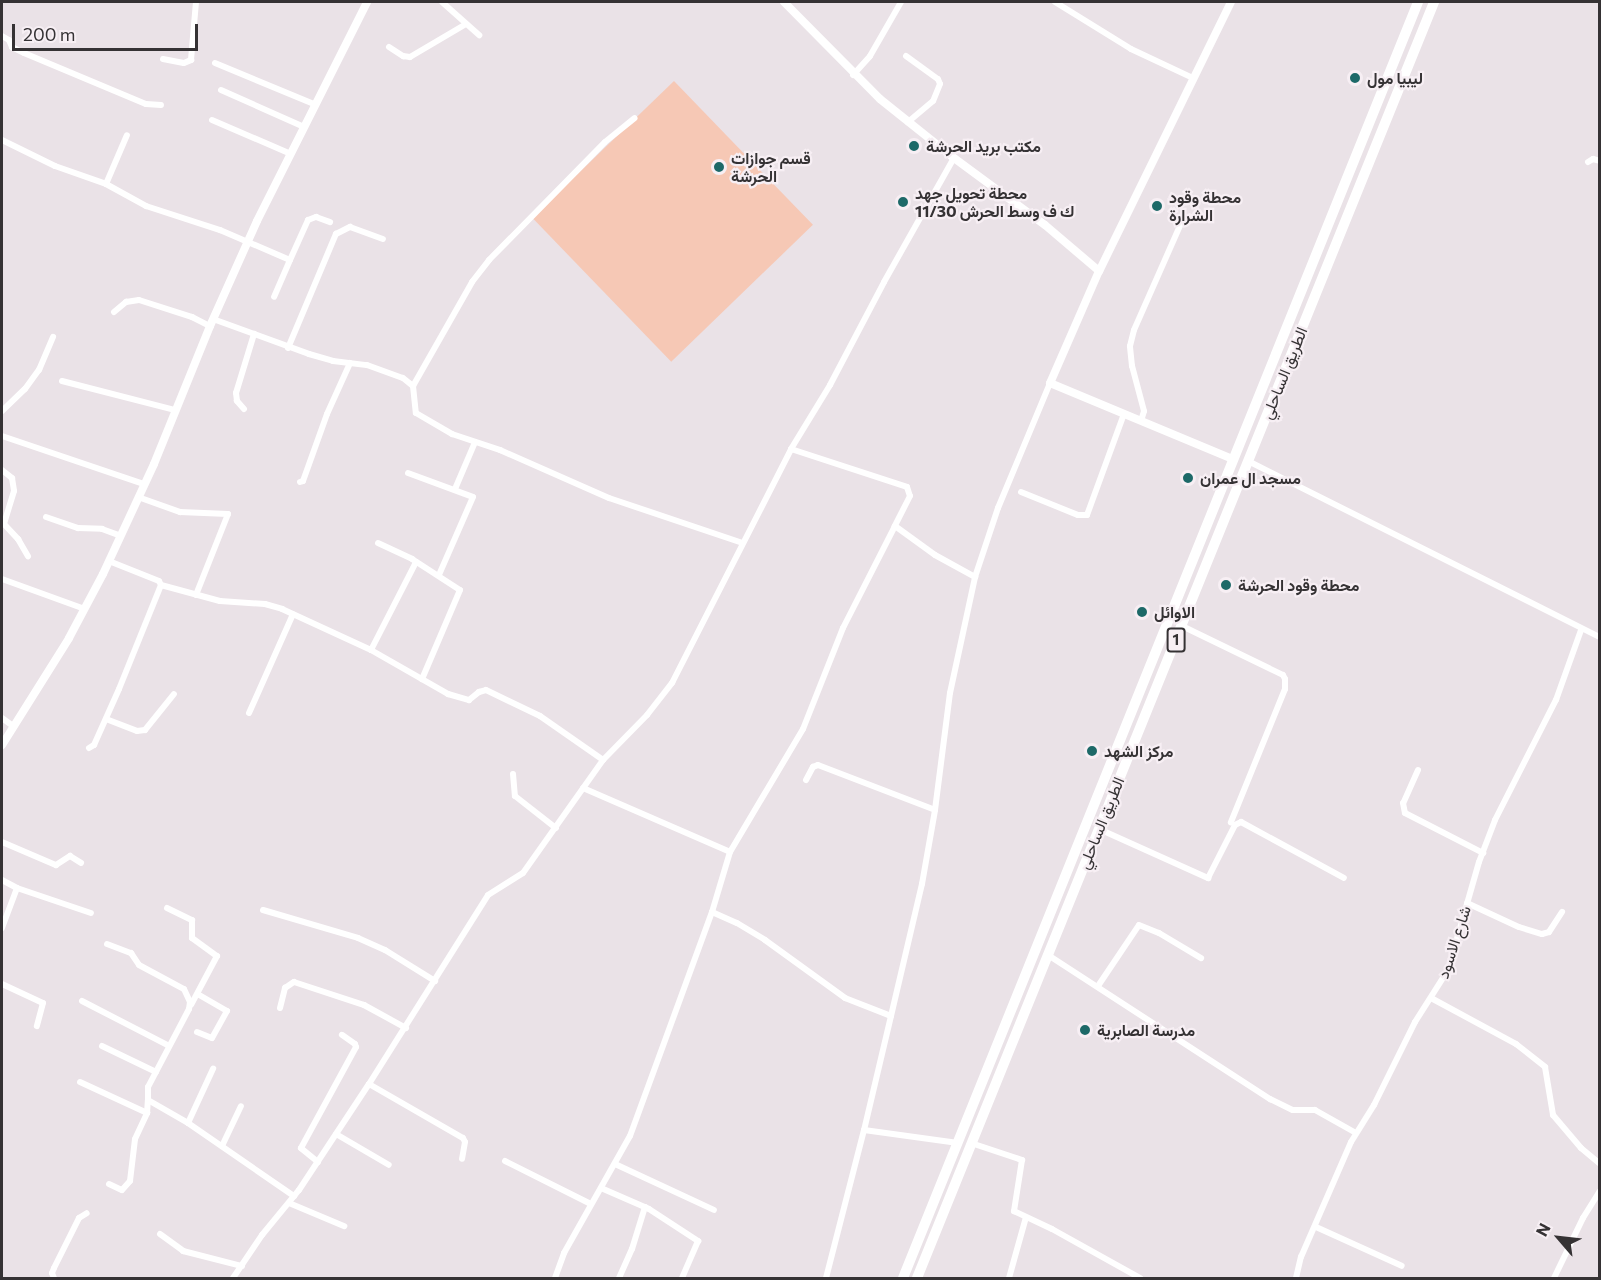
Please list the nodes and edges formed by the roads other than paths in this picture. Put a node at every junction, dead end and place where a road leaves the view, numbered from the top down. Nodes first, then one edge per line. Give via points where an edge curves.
1 (196, 2) edge
2 (367, 2) edge
3 (441, 2) edge
4 (784, 2) edge
5 (901, 2) edge
6 (1055, 2) edge
7 (1231, 2) edge
8 (1418, 2) edge
9 (1434, 2) edge
10 (466, 24) junction
11 (479, 35) dead end
12 (2, 36) edge
13 (389, 47) dead end
14 (906, 56) dead end
15 (163, 59) dead end
16 (215, 63) dead end
17 (853, 75) junction
18 (1193, 78) junction
19 (221, 90) dead end
20 (314, 104) junction
21 (161, 105) dead end
22 (635, 118) dead end
23 (212, 120) dead end
24 (908, 122) junction
25 (304, 127) junction
26 (127, 135) dead end
27 (2, 140) edge
28 (291, 154) junction
29 (954, 158) junction
30 (1599, 161) edge
31 (1588, 162) dead end
32 (106, 184) junction
33 (1183, 219) dead end
34 (330, 222) dead end
35 (383, 239) dead end
36 (248, 242) junction
37 (290, 260) junction
38 (1099, 272) junction
39 (274, 297) dead end
40 (114, 312) dead end
41 (211, 322) junction
42 (254, 334) junction
43 (53, 338) dead end
44 (288, 348) junction
45 (350, 363) junction
46 (62, 381) dead end
47 (1050, 383) junction
48 (413, 386) junction
49 (244, 409) dead end
50 (175, 410) junction
51 (2, 411) edge
52 (1124, 414) junction
53 (1141, 421) junction
54 (2, 436) edge
55 (475, 442) junction
56 (791, 449) junction
57 (1233, 459) junction
58 (1248, 461) junction
59 (2, 470) edge
60 (408, 473) dead end
61 (300, 482) dead end
62 (144, 484) junction
63 (455, 489) junction
64 (1021, 492) dead end
65 (138, 497) junction
66 (46, 517) dead end
67 (895, 526) junction
68 (121, 536) junction
69 (378, 543) dead end
70 (743, 543) junction
71 (28, 556) dead end
72 (110, 561) junction
73 (416, 562) junction
74 (439, 575) junction
75 (975, 577) junction
76 (2, 579) edge
77 (161, 585) junction
78 (196, 595) junction
79 (85, 609) junction
80 (293, 614) junction
81 (1182, 626) junction
82 (1581, 630) junction
83 (1599, 637) edge
84 (371, 650) junction
85 (422, 679) junction
86 (174, 694) dead end
87 (249, 713) dead end
88 (2, 718) edge
89 (106, 719) junction
90 (13, 726) junction
91 (2, 745) edge
92 (89, 748) dead end
93 (603, 760) junction
94 (1418, 770) dead end
95 (513, 774) dead end
96 (806, 780) dead end
97 (1102, 787) junction
98 (583, 788) junction
99 (1113, 792) junction
100 (935, 810) junction
101 (1232, 822) dead end
102 (556, 828) junction
103 (1099, 829) junction
104 (2, 842) edge
105 (730, 852) junction
106 (1483, 853) junction
107 (81, 863) dead end
108 (1344, 878) dead end
109 (2, 880) edge
110 (17, 888) junction
111 (1467, 903) junction
112 (166, 908) dead end
113 (263, 910) dead end
114 (712, 912) junction
115 (1562, 912) dead end
116 (91, 913) dead end
117 (2, 928) edge
118 (107, 944) dead end
119 (1048, 955) junction
120 (1201, 958) dead end
121 (435, 981) junction
122 (2, 984) edge
123 (1098, 986) junction
124 (198, 994) junction
125 (1431, 998) junction
126 (82, 1001) dead end
127 (280, 1008) dead end
128 (189, 1009) junction
129 (891, 1016) junction
130 (37, 1026) dead end
131 (406, 1028) junction
132 (197, 1032) dead end
133 (342, 1035) dead end
134 (102, 1046) dead end
135 (169, 1046) junction
136 (213, 1069) dead end
137 (156, 1072) junction
138 (80, 1082) dead end
139 (369, 1084) junction
140 (148, 1100) junction
141 (241, 1106) dead end
142 (147, 1113) junction
143 (188, 1123) junction
144 (864, 1130) junction
145 (1356, 1133) junction
146 (336, 1134) junction
147 (970, 1142) junction
148 (958, 1143) junction
149 (222, 1146) junction
150 (462, 1159) dead end
151 (505, 1161) dead end
152 (318, 1162) junction
153 (615, 1164) junction
154 (1599, 1164) edge
155 (389, 1165) dead end
156 (109, 1184) dead end
157 (601, 1188) junction
158 (1599, 1191) edge
159 (294, 1196) junction
160 (289, 1203) junction
161 (591, 1204) junction
162 (645, 1207) junction
163 (714, 1210) dead end
164 (87, 1213) dead end
165 (1026, 1217) junction
166 (344, 1226) dead end
167 (1316, 1227) junction
168 (160, 1234) dead end
169 (242, 1266) junction
170 (1402, 1266) dead end
171 (54, 1278) edge
172 (233, 1278) edge
173 (555, 1278) edge
174 (619, 1278) edge
175 (682, 1278) edge
176 (826, 1278) edge
177 (903, 1278) edge
178 (917, 1278) edge
179 (1009, 1278) edge
180 (1140, 1278) edge
181 (1296, 1278) edge
182 (1554, 1278) edge

1 - 15 street via 190,60 184,63
2 - 20 street
3 - 10 street
4 - 17 street
5 - 17 street via 870,56
6 - 18 street via 1131,49
7 - 18 street
8 - 57 highway, الطريق الساحلي
9 - 58 highway, الطريق الساحلي / 1
10 - 11 street
10 - 13 street via 410,57
12 - 21 street via 24,53 146,104
14 - 24 street via 940,84 933,101
16 - 20 street
17 - 24 street
18 - 38 street
19 - 25 street
20 - 25 street
22 - 48 street via 605,142 489,260 472,282
23 - 28 street
24 - 29 street
25 - 28 street
26 - 32 street
27 - 32 street via 55,166
28 - 36 street
29 - 38 street via 1045,225
29 - 56 street
30 - 31 street
32 - 36 street via 146,206
33 - 53 street via 1130,346 1144,411
34 - 37 street via 308,220
35 - 44 street via 353,228 338,232
36 - 37 street
36 - 41 street
37 - 39 street
38 - 47 street
40 - 41 street via 126,302 139,300
41 - 42 street
41 - 50 street
42 - 44 street
42 - 49 street via 236,393
43 - 51 street via 39,370
44 - 45 street
45 - 48 street via 403,378
45 - 61 street
46 - 50 street
47 - 52 street
47 - 75 street via 1010,476
48 - 55 street via 414,408 421,418
50 - 62 street
52 - 53 street
52 - 64 street via 1087,515
53 - 57 street
54 - 62 street
55 - 63 street
55 - 70 street via 609,498
56 - 67 street via 907,487 910,496
56 - 70 street
57 - 97 highway, الطريق الساحلي
58 - 81 highway, الطريق الساحلي / 1
58 - 82 street
59 - 71 street via 12,478 14,491 4,524
60 - 63 street
62 - 65 street
63 - 74 street via 473,499
65 - 68 street
65 - 78 street via 180,512 228,514
66 - 68 street
67 - 75 street
67 - 105 street via 843,628 803,729
68 - 72 street
69 - 73 street
70 - 93 street via 672,682 647,715
72 - 77 street via 154,578
72 - 79 street
73 - 74 street
73 - 84 street
74 - 85 street via 460,593
75 - 100 street via 950,693
76 - 79 street
77 - 78 street
77 - 89 street
78 - 80 street via 265,604
79 - 90 street
80 - 84 street
80 - 87 street
81 - 99 highway, الطريق الساحلي / 1
81 - 101 street via 1285,679 1285,689
82 - 83 street
82 - 106 street, شارع الاسود via 1556,700 1503,801
84 - 85 street
85 - 93 street via 448,694 469,700 486,690 540,716
86 - 89 street via 145,730 137,731
88 - 90 street
89 - 92 street
90 - 91 street
93 - 98 street
94 - 106 street via 1403,803 1405,813
95 - 102 street via 515,796
96 - 100 street via 818,765
97 - 99 highway
97 - 148 highway, الطريق الساحلي
98 - 102 street
98 - 105 street
99 - 103 highway, الطريق الساحلي / 1
100 - 129 street
102 - 121 street via 523,873 488,895
103 - 108 street via 1208,878 1235,825 1241,822
103 - 119 highway, الطريق الساحلي / 1
104 - 107 street via 53,864 70,856
105 - 114 street
106 - 111 street, شارع الاسود
109 - 110 street
110 - 116 street
110 - 117 street
111 - 115 street via 1542,934 1549,932
111 - 125 street, شارع الاسود via 1454,955
112 - 124 street via 192,920 192,938 216,953
113 - 121 street via 358,938
114 - 129 street via 765,940 845,998
114 - 153 street via 641,1112
118 - 128 street via 130,953 139,965 184,989
119 - 123 street
119 - 147 highway, الطريق الساحلي / 1
120 - 123 street via 1139,926
121 - 131 street
122 - 130 street via 43,1003
123 - 145 street via 1270,1100 1293,1110 1316,1110
124 - 128 street
124 - 132 street via 228,1011 212,1038
125 - 145 street, شارع الاسود
125 - 154 street via 1516,1044 1545,1068 1553,1115
126 - 135 street
127 - 131 street via 285,988 294,982 364,1005
128 - 135 street
129 - 144 street
131 - 139 street
133 - 152 street via 356,1047 301,1148
134 - 137 street
135 - 137 street
136 - 143 street
137 - 140 street via 147,1091
138 - 142 street
139 - 146 street
139 - 150 street via 463,1138
140 - 142 street
140 - 143 street
141 - 149 street
142 - 156 street via 135,1139 133,1173 128,1185 120,1190
143 - 149 street
144 - 148 street
144 - 176 street
145 - 167 street, شارع الاسود
146 - 152 street
146 - 155 street
147 - 165 street via 1022,1160 1012,1208
147 - 178 highway, الطريق الساحلي / 1
148 - 177 highway, الطريق الساحلي
149 - 159 street
151 - 161 street
152 - 159 street
153 - 157 street
153 - 163 street
157 - 161 street
157 - 162 street
158 - 182 street
159 - 160 street
160 - 166 street
160 - 169 street
161 - 173 street
162 - 174 street
162 - 175 street via 698,1240
164 - 171 street via 79,1218 54,1268
165 - 179 street
165 - 180 street
167 - 170 street
167 - 181 street, شارع الاسود
168 - 169 street via 183,1251
169 - 172 street

